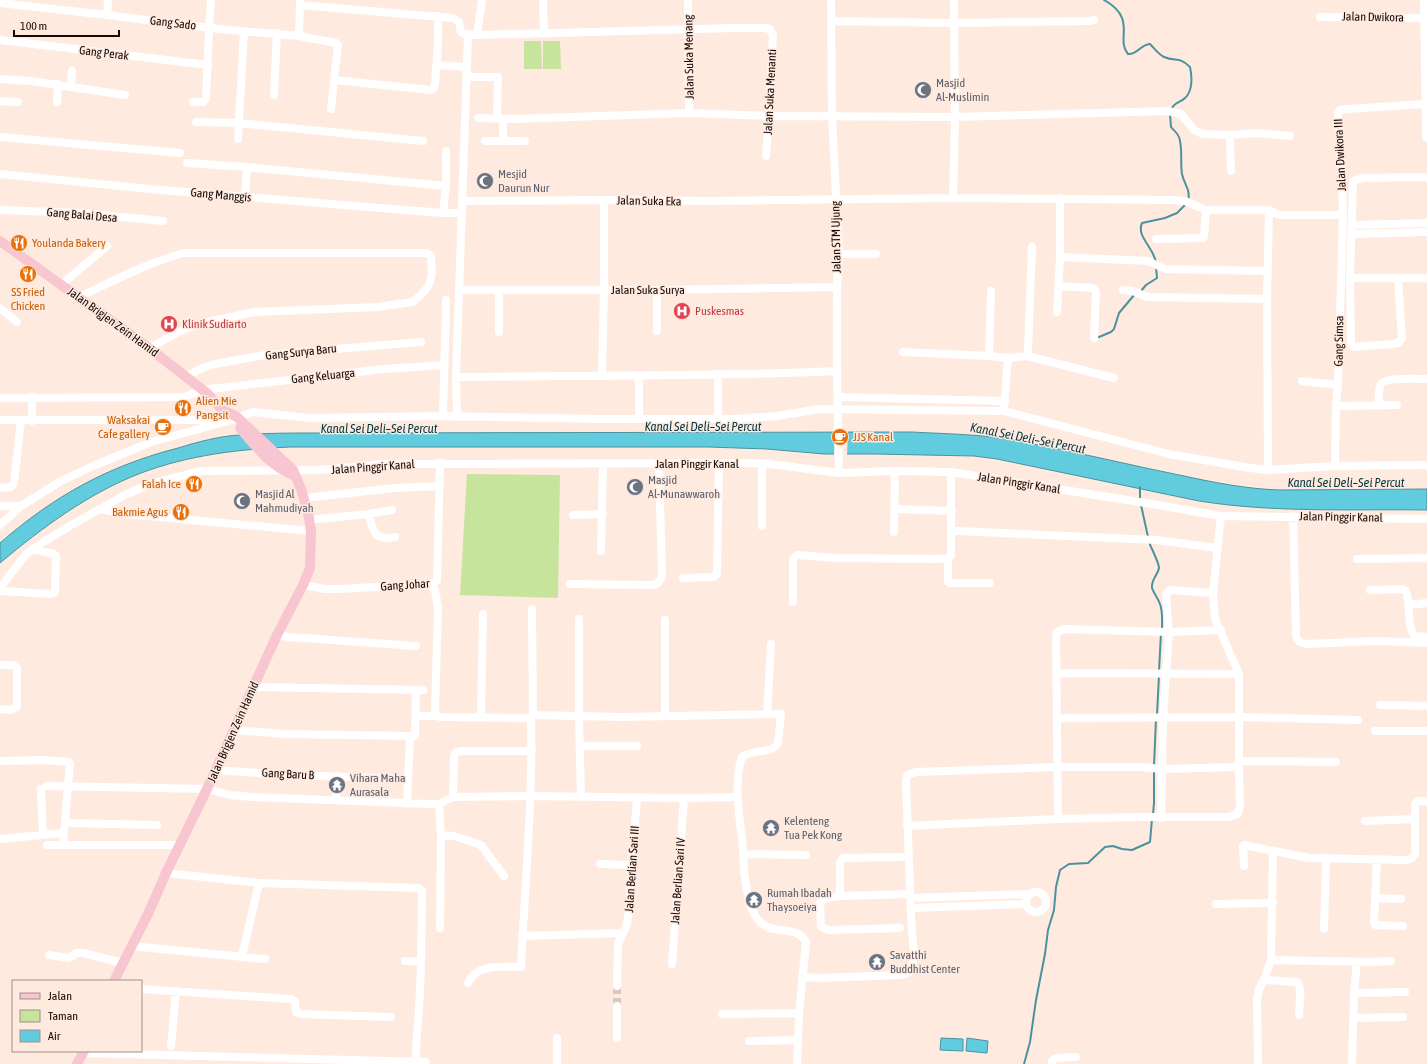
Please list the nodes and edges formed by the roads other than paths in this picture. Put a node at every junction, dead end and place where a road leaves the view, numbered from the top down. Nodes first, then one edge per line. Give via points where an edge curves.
1 (108, 0) edge
2 (212, 0) edge
3 (482, 0) edge
4 (543, 0) edge
5 (688, 0) edge
6 (831, 0) edge
7 (954, 0) edge
8 (1424, 0) edge
9 (0, 3) edge
10 (300, 3) edge
11 (107, 15) junction
12 (438, 16) junction
13 (1320, 17) dead end
14 (1426, 18) edge
15 (1094, 20) dead end
16 (832, 21) junction
17 (954, 23) junction
18 (209, 28) junction
19 (689, 30) junction
20 (244, 31) junction
21 (277, 33) junction
22 (544, 34) junction
23 (468, 35) junction
24 (477, 35) junction
25 (299, 36) junction
26 (0, 40) edge
27 (208, 65) junction
28 (436, 65) junction
29 (466, 68) junction
30 (72, 71) dead end
31 (466, 77) junction
32 (0, 79) edge
33 (334, 80) junction
34 (58, 84) junction
35 (71, 87) junction
36 (126, 95) dead end
37 (274, 95) dead end
38 (0, 101) edge
39 (18, 102) dead end
40 (56, 102) dead end
41 (193, 102) dead end
42 (1425, 104) junction
43 (331, 109) dead end
44 (690, 113) junction
45 (769, 116) junction
46 (832, 116) junction
47 (955, 117) junction
48 (478, 118) dead end
49 (500, 118) junction
50 (196, 122) dead end
51 (240, 123) junction
52 (1230, 135) junction
53 (1290, 136) dead end
54 (0, 137) edge
55 (1426, 137) dead end
56 (238, 139) dead end
57 (503, 140) junction
58 (485, 141) dead end
59 (525, 141) dead end
60 (423, 142) dead end
61 (446, 151) dead end
62 (180, 153) dead end
63 (766, 156) dead end
64 (186, 163) dead end
65 (246, 167) junction
66 (1231, 171) dead end
67 (0, 174) edge
68 (1427, 176) edge
69 (446, 186) junction
70 (245, 197) junction
71 (953, 198) junction
72 (1060, 198) junction
73 (836, 199) junction
74 (604, 200) junction
75 (462, 201) junction
76 (1203, 209) junction
77 (0, 210) edge
78 (1269, 210) junction
79 (442, 213) junction
80 (461, 213) junction
81 (1343, 215) junction
82 (164, 221) dead end
83 (1427, 223) edge
84 (1352, 225) junction
85 (1427, 232) edge
86 (1352, 234) junction
87 (1156, 239) dead end
88 (0, 241) edge
89 (107, 246) dead end
90 (1032, 247) dead end
91 (839, 254) junction
92 (876, 254) dead end
93 (1060, 257) junction
94 (1267, 271) junction
95 (1350, 278) junction
96 (1398, 278) junction
97 (1427, 278) edge
98 (61, 285) junction
99 (1058, 286) junction
100 (837, 287) junction
101 (459, 290) junction
102 (499, 290) junction
103 (604, 290) junction
104 (657, 290) junction
105 (991, 290) dead end
106 (1123, 290) dead end
107 (79, 297) junction
108 (1267, 299) junction
109 (446, 300) dead end
110 (0, 308) edge
111 (1057, 312) dead end
112 (17, 322) dead end
113 (657, 331) dead end
114 (499, 332) dead end
115 (1094, 338) dead end
116 (421, 342) dead end
117 (149, 348) junction
118 (903, 352) dead end
119 (989, 356) junction
120 (1027, 356) junction
121 (1008, 358) junction
122 (445, 366) junction
123 (837, 371) junction
124 (718, 374) junction
125 (602, 375) junction
126 (639, 376) junction
127 (185, 377) junction
128 (456, 377) junction
129 (1114, 378) dead end
130 (1427, 379) edge
131 (1302, 380) dead end
132 (1338, 385) junction
133 (202, 390) junction
134 (838, 397) junction
135 (0, 398) edge
136 (32, 398) junction
137 (1005, 401) junction
138 (1379, 405) junction
139 (1396, 405) dead end
140 (1336, 406) junction
141 (838, 410) junction
142 (1004, 411) junction
143 (443, 416) junction
144 (457, 417) junction
145 (718, 418) junction
146 (235, 419) junction
147 (639, 419) junction
148 (0, 420) edge
149 (21, 421) junction
150 (32, 421) junction
151 (219, 423) junction
152 (440, 463) junction
153 (762, 463) junction
154 (603, 464) junction
155 (659, 464) junction
156 (719, 464) junction
157 (1427, 465) edge
158 (1335, 466) junction
159 (281, 470) junction
160 (839, 470) junction
161 (1268, 470) junction
162 (895, 471) junction
163 (951, 472) junction
164 (294, 473) junction
165 (440, 486) junction
166 (0, 488) edge
167 (304, 498) junction
168 (0, 506) edge
169 (21, 506) junction
170 (99, 509) junction
171 (895, 509) junction
172 (392, 510) dead end
173 (952, 511) junction
174 (369, 514) junction
175 (603, 514) junction
176 (573, 515) dead end
177 (1220, 516) junction
178 (1293, 516) junction
179 (1427, 519) edge
180 (308, 520) junction
181 (0, 525) edge
182 (762, 526) dead end
183 (957, 531) dead end
184 (310, 532) junction
185 (894, 532) dead end
186 (395, 537) dead end
187 (1217, 548) junction
188 (32, 549) junction
189 (602, 551) dead end
190 (948, 558) junction
191 (1357, 558) dead end
192 (1427, 558) edge
193 (683, 578) dead end
194 (990, 583) dead end
195 (429, 584) junction
196 (570, 584) dead end
197 (303, 585) junction
198 (0, 588) edge
199 (1370, 590) dead end
200 (0, 591) edge
201 (1213, 593) junction
202 (793, 602) dead end
203 (1427, 603) edge
204 (1409, 605) junction
205 (532, 609) dead end
206 (482, 614) dead end
207 (579, 619) dead end
208 (665, 620) dead end
209 (1221, 630) junction
210 (1167, 631) junction
211 (277, 635) junction
212 (1427, 637) edge
213 (1427, 643) edge
214 (771, 644) dead end
215 (416, 646) dead end
216 (0, 665) edge
217 (1161, 673) junction
218 (1057, 674) junction
219 (1239, 674) junction
220 (253, 687) junction
221 (1380, 705) dead end
222 (1427, 706) edge
223 (0, 709) edge
224 (768, 714) junction
225 (416, 716) junction
226 (436, 716) junction
227 (532, 716) junction
228 (579, 716) junction
229 (664, 716) junction
230 (1239, 716) junction
231 (481, 717) junction
232 (1158, 717) junction
233 (1057, 718) junction
234 (1358, 720) dead end
235 (234, 730) junction
236 (1375, 731) dead end
237 (1427, 731) edge
238 (410, 736) junction
239 (580, 746) junction
240 (637, 746) dead end
241 (532, 751) junction
242 (0, 762) edge
243 (1336, 762) dead end
244 (1239, 764) junction
245 (1057, 767) junction
246 (1160, 769) junction
247 (215, 770) junction
248 (338, 776) junction
249 (408, 780) junction
250 (68, 786) junction
251 (207, 789) junction
252 (530, 796) junction
253 (453, 797) junction
254 (580, 797) junction
255 (738, 797) junction
256 (637, 798) junction
257 (684, 798) junction
258 (336, 800) junction
259 (1426, 801) edge
260 (407, 804) junction
261 (439, 804) junction
262 (1160, 818) junction
263 (1058, 819) junction
264 (1415, 819) junction
265 (1365, 821) dead end
266 (66, 823) junction
267 (157, 825) dead end
268 (908, 826) junction
269 (63, 834) junction
270 (43, 835) junction
271 (441, 835) junction
272 (0, 839) edge
273 (47, 844) dead end
274 (63, 844) junction
275 (179, 845) junction
276 (1272, 851) junction
277 (743, 854) junction
278 (806, 855) dead end
279 (901, 857) dead end
280 (1326, 858) junction
281 (1377, 859) junction
282 (600, 864) dead end
283 (633, 864) junction
284 (1244, 866) dead end
285 (166, 873) junction
286 (504, 876) dead end
287 (259, 883) junction
288 (1029, 894) junction
289 (840, 896) junction
290 (910, 896) junction
291 (1376, 898) junction
292 (1402, 899) dead end
293 (1273, 903) junction
294 (1026, 904) junction
295 (1216, 904) dead end
296 (911, 908) junction
297 (1403, 926) dead end
298 (440, 928) dead end
299 (900, 928) dead end
300 (1324, 929) dead end
301 (622, 933) junction
302 (522, 936) junction
303 (131, 946) junction
304 (49, 955) dead end
305 (242, 956) junction
306 (265, 959) dead end
307 (1271, 960) junction
308 (405, 961) dead end
309 (1391, 961) dead end
310 (421, 962) junction
311 (1357, 962) junction
312 (123, 963) junction
313 (672, 964) dead end
314 (802, 977) junction
315 (114, 980) edge
316 (1264, 980) junction
317 (468, 983) dead end
318 (617, 986) tunnel mouth
319 (142, 989) edge
320 (176, 991) junction
321 (1405, 992) dead end
322 (1354, 993) junction
323 (617, 1006) tunnel mouth
324 (799, 1013) junction
325 (722, 1014) dead end
326 (1299, 1015) dead end
327 (391, 1017) dead end
328 (1403, 1017) dead end
329 (1354, 1018) junction
330 (557, 1038) dead end
331 (617, 1038) dead end
332 (797, 1040) junction
333 (749, 1042) dead end
334 (171, 1046) dead end
335 (83, 1052) edge
336 (1076, 1056) dead end
337 (415, 1063) edge
338 (77, 1064) edge
339 (426, 1064) edge
340 (557, 1064) edge
341 (796, 1064) edge
342 (1052, 1064) edge
343 (1258, 1064) edge
344 (1352, 1064) edge

1 - 11 street
2 - 18 street
3 - 24 street
4 - 22 street
5 - 19 street, Jalan Suka Menang
6 - 16 street, Jalan STM Ujung
7 - 17 street
8 - 14 street
9 - 11 street, Gang Sado
10 - 12 street
10 - 25 street
11 - 18 street, Gang Sado
12 - 23 street via 453,18 459,22 461,32
12 - 28 street
13 - 14 street, Jalan Dwikora
14 - 42 street
15 - 17 street
16 - 17 street
16 - 46 street, Jalan STM Ujung
17 - 47 street
18 - 20 street, Gang Sado
18 - 27 street
19 - 22 street
19 - 44 street, Jalan Suka Menang
19 - 45 street, Jalan Suka Menanti via 770,29 773,35
20 - 21 street, Gang Sado
20 - 51 street
21 - 25 street, Gang Sado
21 - 37 street
22 - 24 street
23 - 24 street
23 - 29 street
25 - 33 street, Gang Sado via 338,45
26 - 27 street, Gang Perak
27 - 41 street via 206,99 202,102
28 - 29 street
28 - 33 street via 434,88 431,90
29 - 31 street
30 - 35 street
31 - 49 street via 498,77
31 - 75 street
32 - 34 street
33 - 43 street
34 - 35 street
34 - 40 street
35 - 36 street
38 - 39 street
42 - 55 street
42 - 81 street, Jalan Dwikora III via 1340,110 1338,113
44 - 45 street
44 - 49 street
45 - 46 street
45 - 63 street, Jalan Suka Menanti
46 - 47 street
46 - 73 street, Jalan STM Ujung
47 - 52 street via 1168,112 1181,114 1194,130 1203,134
47 - 71 street
48 - 49 street
49 - 57 street
50 - 51 street
51 - 56 street
51 - 60 street
52 - 53 street via 1257,133
52 - 66 street
54 - 62 street
57 - 58 street
57 - 59 street
61 - 69 street
64 - 65 street
65 - 69 street
65 - 70 street
67 - 70 street, Gang Manggis
68 - 84 street via 1363,178 1353,181
69 - 79 street
70 - 79 street, Gang Manggis
71 - 72 street, Jalan Suka Eka
71 - 73 street, Jalan Suka Eka
72 - 76 street, Jalan Suka Eka via 1185,201
72 - 93 street
73 - 74 street, Jalan Suka Eka
73 - 91 street, Jalan STM Ujung
74 - 75 street, Jalan Suka Eka
74 - 103 street
75 - 80 street
76 - 78 street
76 - 87 street via 1203,238
77 - 82 street, Gang Balai Desa via 80,213
78 - 81 street via 1279,215
78 - 94 street
79 - 80 street, Gang Manggis
80 - 101 street
81 - 132 street, Gang Simsa
83 - 84 street
84 - 86 street
85 - 86 street
86 - 95 street
88 - 98 main road, Jalan Brigjen Zein Hamid
89 - 98 street
90 - 120 street
91 - 92 street
91 - 100 street, Jalan STM Ujung
93 - 94 street via 1148,261 1165,269
93 - 99 street
94 - 108 street
95 - 96 street
95 - 96 street via 1351,344 1356,348 1398,343 1402,338
96 - 97 street
98 - 107 main road, Jalan Brigjen Zein Hamid
99 - 111 street
99 - 115 street via 1095,290
100 - 104 street, Jalan Suka Surya
100 - 123 street, Jalan STM Ujung
101 - 102 street, Jalan Suka Surya
101 - 128 street
102 - 103 street, Jalan Suka Surya
102 - 114 street
103 - 104 street, Jalan Suka Surya
103 - 125 street
104 - 113 street
105 - 119 street
106 - 108 street via 1147,297
107 - 117 main road, Jalan Brigjen Zein Hamid
107 - 117 street via 126,275 184,253 427,252 431,256 429,285 412,302 378,307 254,312 185,329
108 - 161 street
109 - 122 street
110 - 112 street
116 - 127 street, Gang Surya Baru via 265,355 215,364
117 - 127 main road, Jalan Brigjen Zein Hamid
118 - 119 street
119 - 121 street
120 - 121 street
120 - 129 street
121 - 137 street
122 - 133 street, Gang Keluarga via 384,369
122 - 143 street
123 - 124 street
123 - 134 street, Jalan STM Ujung
124 - 126 street
124 - 145 street
125 - 126 street
125 - 128 street
126 - 147 street
127 - 133 main road, Jalan Brigjen Zein Hamid
128 - 144 street
130 - 138 street via 1386,380 1380,387
131 - 132 street
132 - 140 street, Gang Simsa
133 - 136 street, Gang Keluarga via 185,397
133 - 146 main road, Jalan Brigjen Zein Hamid
134 - 137 street
134 - 141 street, Jalan STM Ujung
135 - 136 street, Gang Keluarga
136 - 150 street
137 - 142 street
138 - 139 street
138 - 140 street
140 - 158 street, Gang Simsa
141 - 142 street
141 - 145 street via 820,409 770,416
141 - 160 street, Jalan STM Ujung
142 - 161 street via 1169,454
143 - 144 street
143 - 146 street via 310,418 253,412
144 - 147 street
145 - 147 street
146 - 151 street
146 - 159 main road, Jalan Brigjen Zein Hamid via 269,461
146 - 164 main road, Jalan Brigjen Zein Hamid
148 - 149 street
149 - 150 street
149 - 166 street via 14,483 11,487
150 - 151 street via 198,420
151 - 169 street via 151,442 117,455 61,481
152 - 154 street, Jalan Pinggir Kanal
152 - 164 street, Jalan Pinggir Kanal via 385,464
152 - 165 street, Gang Johar
153 - 156 street, Jalan Pinggir Kanal
153 - 160 street, Jalan Pinggir Kanal
153 - 182 street
154 - 155 street, Jalan Pinggir Kanal
154 - 175 street
155 - 156 street, Jalan Pinggir Kanal
155 - 196 street via 661,579 653,585
156 - 193 street via 717,574 713,577
157 - 158 street
158 - 161 street
159 - 164 main road, Jalan Brigjen Zein Hamid
159 - 170 street via 196,472 147,485
160 - 162 street, Jalan Pinggir Kanal
162 - 163 street, Jalan Pinggir Kanal
162 - 171 street
163 - 173 street
163 - 177 street, Jalan Pinggir Kanal
164 - 167 main road, Jalan Brigjen Zein Hamid
165 - 167 street
165 - 195 street, Gang Johar via 437,581
167 - 180 main road, Jalan Brigjen Zein Hamid
168 - 169 street
169 - 181 street
170 - 184 street via 126,514
170 - 188 street
171 - 173 street
171 - 185 street
172 - 174 street
173 - 190 street via 952,553
174 - 180 street
174 - 186 street via 376,536
175 - 176 street
175 - 189 street
177 - 178 street, Jalan Pinggir Kanal
177 - 187 street
178 - 179 street, Jalan Pinggir Kanal
178 - 213 street via 1298,640 1307,644 1376,641
180 - 184 main road, Jalan Brigjen Zein Hamid
183 - 187 street via 1141,539
184 - 197 main road, Jalan Brigjen Zein Hamid via 310,568
187 - 201 street
188 - 198 street
188 - 200 street via 56,556 54,594
190 - 194 street via 948,582
190 - 202 street via 837,558 797,555 793,559
191 - 192 street
195 - 197 street, Gang Johar via 340,589
195 - 226 street via 435,590 438,608
197 - 211 main road, Jalan Brigjen Zein Hamid
199 - 204 street via 1403,589 1407,593
201 - 209 street via 1215,619
201 - 210 street via 1171,590 1168,592
203 - 204 street
204 - 212 street via 1411,632 1415,636
205 - 227 street
206 - 231 street
207 - 228 street
208 - 229 street
209 - 210 street
209 - 219 street
210 - 217 street
210 - 218 street via 1060,630 1056,636
211 - 215 street
211 - 220 main road, Jalan Brigjen Zein Hamid
214 - 224 street
216 - 223 street via 13,665 17,668 17,707 10,710
217 - 218 street
217 - 219 street
217 - 232 street
218 - 233 street
219 - 230 street
220 - 225 street via 419,690
220 - 235 main road, Jalan Brigjen Zein Hamid
221 - 222 street
224 - 229 street
224 - 255 street via 781,714 778,742 772,749 750,752 742,757 739,764
225 - 226 street
225 - 238 street via 415,736
226 - 231 street
227 - 228 street
227 - 231 street
227 - 241 street
228 - 229 street
228 - 239 street
230 - 232 street
230 - 234 street
230 - 244 street
232 - 233 street
232 - 246 street
233 - 245 street
235 - 238 street via 285,734
235 - 247 main road, Jalan Brigjen Zein Hamid
236 - 237 street
238 - 249 street
239 - 240 street
239 - 254 street
241 - 252 street
241 - 253 street via 456,752
242 - 250 street via 67,761 70,764
243 - 244 street
244 - 246 street
244 - 262 street via 1238,814 1229,817
245 - 246 street
245 - 263 street
245 - 268 street via 911,773 906,775
246 - 262 street
247 - 248 street, Gang Baru B
247 - 251 main road, Jalan Brigjen Zein Hamid
248 - 249 street, Gang Baru B
248 - 258 street
249 - 260 street
250 - 251 street
250 - 266 street
250 - 270 street via 44,787
251 - 258 street via 242,797
251 - 275 main road, Jalan Brigjen Zein Hamid
252 - 253 street
252 - 254 street
252 - 302 street
253 - 261 street
254 - 256 street
255 - 257 street
255 - 277 street
256 - 257 street
256 - 283 street, Jalan Berlian Sari III
257 - 313 street, Jalan Berlian Sari IV
258 - 260 street
259 - 264 street via 1415,804
260 - 261 street
261 - 271 street
262 - 263 street
263 - 268 street
264 - 265 street
264 - 281 street via 1415,854 1412,858
266 - 267 street
266 - 269 street
268 - 290 street
269 - 270 street
269 - 274 street
270 - 272 street
271 - 286 street via 454,836 481,845
271 - 298 street
273 - 274 street
274 - 275 street
275 - 285 main road, Jalan Brigjen Zein Hamid
276 - 280 street via 1309,858
276 - 284 street via 1244,845
276 - 293 street
277 - 278 street
277 - 314 street via 744,878 756,918 768,928 796,932 803,936 806,942
279 - 289 street via 843,858 840,862
280 - 281 street
280 - 300 street
281 - 291 street
282 - 283 street
283 - 301 street, Jalan Berlian Sari III via 628,920
285 - 287 street
285 - 303 main road, Jalan Brigjen Zein Hamid
287 - 305 street
287 - 310 street via 419,888 422,891
288 - 290 street
288 - 294 street
288 - 294 street via 1037,891 1042,893 1046,905 1036,912
289 - 290 street
289 - 299 street via 826,898 820,903 822,926 825,929
290 - 296 street
291 - 292 street
291 - 297 street via 1375,926
293 - 295 street
293 - 307 street
294 - 296 street
296 - 314 street via 914,955 910,972 902,975
301 - 302 street
301 - 318 street, Jalan Berlian Sari III via 618,944
302 - 317 street via 520,967 478,971 471,976
303 - 305 street
303 - 312 main road, Jalan Brigjen Zein Hamid
304 - 312 street via 69,958 83,952
305 - 306 street
307 - 311 street
307 - 316 street
308 - 310 street
309 - 311 street
310 - 337 street
311 - 322 street
312 - 315 main road, Jalan Brigjen Zein Hamid
314 - 324 street
316 - 326 street via 1299,983
316 - 343 street via 1257,1000
319 - 320 street
320 - 327 street via 292,999 296,1012 300,1014
320 - 334 street
321 - 322 street
322 - 329 street
323 - 331 street
324 - 325 street
324 - 332 street
328 - 329 street
329 - 344 street
330 - 340 street
332 - 333 street
332 - 341 street
335 - 337 street
335 - 338 main road
336 - 342 street via 1056,1058
337 - 339 street

